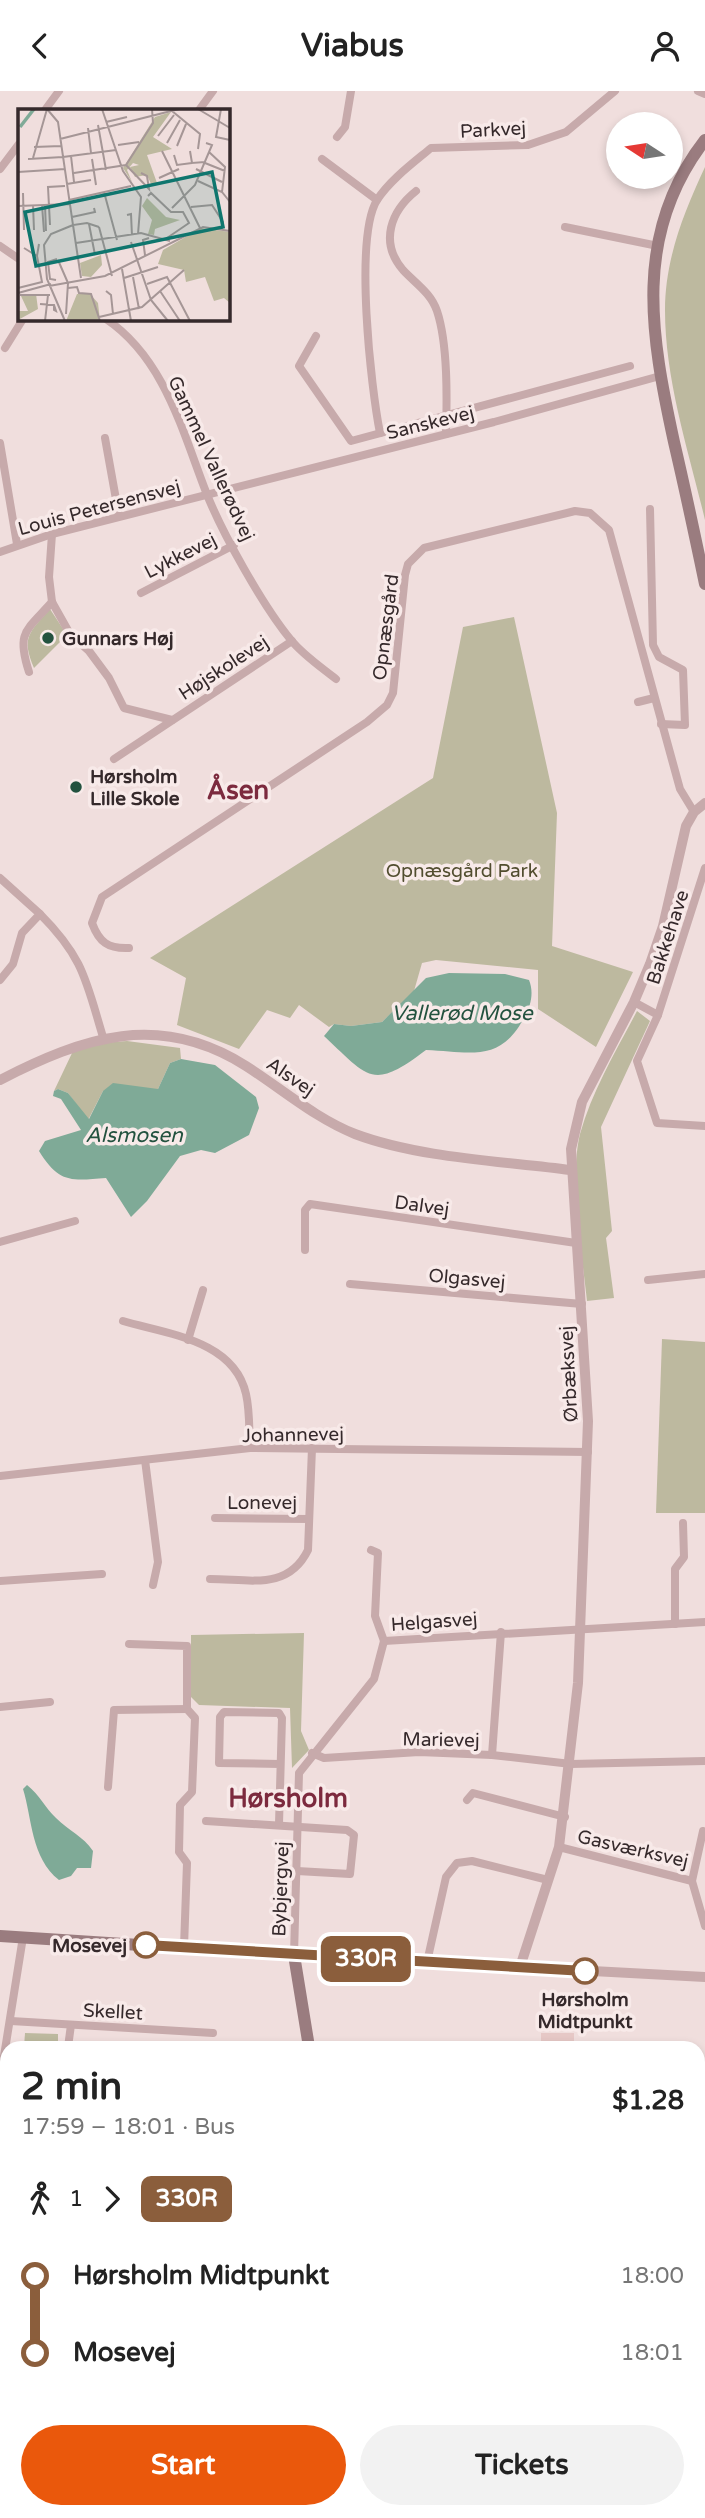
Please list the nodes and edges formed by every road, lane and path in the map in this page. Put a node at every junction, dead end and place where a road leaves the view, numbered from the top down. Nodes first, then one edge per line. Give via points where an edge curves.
1 (59, 91) edge
2 (214, 91) edge
3 (351, 91) edge
4 (615, 91) edge
5 (698, 91) edge
6 (705, 94) edge
7 (46, 109) edge
8 (200, 109) edge
9 (337, 137) dead end
10 (705, 140) edge
11 (18, 145) edge
12 (322, 159) dead end
13 (0, 169) edge
14 (416, 191) dead end
15 (377, 200) junction
16 (565, 227) dead end
17 (0, 246) edge
18 (658, 246) junction
19 (18, 258) edge
20 (22, 320) edge
21 (107, 320) edge
22 (316, 336) dead end
23 (5, 348) dead end
24 (630, 366) dead end
25 (660, 376) junction
26 (446, 417) junction
27 (380, 433) junction
28 (446, 434) junction
29 (106, 438) dead end
30 (0, 443) edge
31 (207, 495) junction
32 (650, 509) dead end
33 (119, 516) junction
34 (52, 534) junction
35 (17, 544) junction
36 (234, 545) junction
37 (0, 552) edge
38 (705, 584) edge
39 (141, 593) dead end
40 (52, 602) junction
41 (292, 641) junction
42 (29, 672) dead end
43 (336, 679) dead end
44 (654, 698) junction
45 (638, 702) dead end
46 (172, 720) junction
47 (661, 724) junction
48 (114, 759) dead end
49 (705, 803) edge
50 (694, 812) junction
51 (705, 868) edge
52 (0, 878) edge
53 (40, 914) junction
54 (129, 948) dead end
55 (0, 980) edge
56 (634, 1002) junction
57 (658, 1015) junction
58 (103, 1037) junction
59 (0, 1080) edge
60 (705, 1126) edge
61 (570, 1170) junction
62 (75, 1221) dead end
63 (0, 1242) edge
64 (576, 1243) junction
65 (304, 1250) dead end
66 (705, 1274) edge
67 (648, 1280) dead end
68 (350, 1284) dead end
69 (203, 1290) dead end
70 (582, 1304) junction
71 (123, 1321) dead end
72 (188, 1340) junction
73 (250, 1448) junction
74 (312, 1448) junction
75 (588, 1452) junction
76 (145, 1460) junction
77 (0, 1476) edge
78 (215, 1518) dead end
79 (309, 1518) junction
80 (684, 1523) dead end
81 (371, 1550) dead end
82 (102, 1574) dead end
83 (210, 1579) dead end
84 (0, 1581) edge
85 (153, 1585) dead end
86 (705, 1622) edge
87 (675, 1624) junction
88 (581, 1630) junction
89 (501, 1632) junction
90 (384, 1641) junction
91 (129, 1644) dead end
92 (50, 1702) dead end
93 (0, 1707) edge
94 (187, 1709) junction
95 (312, 1753) junction
96 (492, 1755) junction
97 (705, 1761) edge
98 (280, 1764) junction
99 (571, 1764) junction
100 (108, 1787) dead end
101 (467, 1800) dead end
102 (565, 1817) junction
103 (206, 1821) dead end
104 (279, 1823) junction
105 (298, 1825) junction
106 (703, 1831) edge
107 (559, 1847) junction
108 (297, 1871) junction
109 (548, 1881) junction
110 (692, 1881) junction
111 (705, 1926) edge
112 (0, 1936) edge
113 (23, 1937) junction
114 (184, 1948) junction
115 (294, 1955) junction
116 (427, 1962) junction
117 (520, 1967) junction
118 (705, 1977) edge
119 (11, 2021) junction
120 (71, 2025) junction
121 (213, 2033) dead end
122 (7, 2041) edge
123 (69, 2041) edge
124 (308, 2041) edge

1 - 7 street
2 - 8 street
3 - 9 street via 345,127
4 - 15 street, Parkvej via 566,132 528,145 431,148
5 - 6 street
10 - 18 main road via 675,192
11 - 13 street
12 - 15 street
14 - 26 street via 401,203 389,234 401,267 436,308
15 - 27 street via 366,277 373,400
16 - 18 street
17 - 19 street
18 - 25 main road via 652,307
20 - 23 street
21 - 31 street, Gammel Vallerødvej via 133,342 158,376 177,412
22 - 27 street via 299,366 351,441
24 - 26 street
25 - 28 street, Sanskevej
25 - 38 main road
26 - 27 street
26 - 28 street
28 - 31 street, Sanskevej
29 - 33 street
30 - 35 street
31 - 33 street, Louis Petersensvej
31 - 36 street, Gammel Vallerødvej
32 - 47 street via 653,645 659,657 683,670 685,725
33 - 34 street, Louis Petersensvej
34 - 35 street, Louis Petersensvej
34 - 40 street, Højskolevej
35 - 37 street, Louis Petersensvej
36 - 39 street, Lykkevej
36 - 41 street, Gammel Vallerødvej
40 - 42 street via 23,640 21,649
40 - 46 street, Højskolevej via 70,634 109,678 124,708
41 - 43 street, Gammel Vallerødvej
41 - 46 street, Højskolevej
44 - 45 street
44 - 47 street, Opnæsgård
44 - 54 street, Opnæsgård via 609,530 590,513 575,510 424,548 408,564 405,575 393,692 387,705 102,897 92,923 97,936 115,948
46 - 48 street, Højskolevej
47 - 50 street, Opnæsgård via 680,789
49 - 50 street
50 - 56 street, Ørbæksvej via 686,826 663,926
51 - 57 street, Bakkehave
52 - 53 street
53 - 55 street via 22,933 13,964
53 - 58 street via 81,965
56 - 57 street, Bakkehave
56 - 61 street, Ørbæksvej via 582,1102
57 - 60 street, Bakkehave via 637,1061 657,1123
58 - 59 street, Alsvej
58 - 61 street, Alsvej via 154,1035 212,1049 245,1065 336,1126 380,1142
61 - 64 street, Ørbæksvej
62 - 63 street
64 - 65 street, Dalvej via 310,1204 305,1210
64 - 70 street, Ørbæksvej
66 - 67 street
68 - 70 street, Olgasvej
69 - 72 street
70 - 75 street, Ørbæksvej
71 - 72 street
72 - 73 street via 215,1350 238,1373 246,1394
73 - 74 street, Johannevej
73 - 76 street, Johannevej
74 - 75 street, Johannevej
74 - 79 street
75 - 88 street, Ørbæksvej
76 - 77 street, Johannevej
76 - 85 street via 158,1562
78 - 79 street, Lonevej
79 - 83 street via 308,1550 292,1573 278,1579
80 - 87 street via 684,1557 675,1569
81 - 90 street, Helgasvej via 378,1553 375,1616
82 - 84 street
86 - 87 street, Helgasvej
87 - 88 street, Helgasvej
88 - 89 street, Helgasvej
88 - 99 street, Ørbæksvej
89 - 90 street, Helgasvej
89 - 96 street, Helgasvej
90 - 95 street via 374,1679
91 - 94 street via 187,1646
92 - 93 street
94 - 100 street via 114,1710
94 - 114 street via 195,1718 192,1792 180,1805 179,1852 187,1863
95 - 96 street, Marievej via 324,1758 419,1752
95 - 105 street, Bybjergvej via 301,1767
96 - 99 street, Marievej
97 - 99 street, Marievej
98 - 98 street, Bybjergvej via 219,1763 224,1712 279,1713
98 - 104 street, Bybjergvej
99 - 102 street, Ørbæksvej
101 - 102 street via 473,1793
102 - 107 street, Ørbæksvej
103 - 104 street, Bybjergvej
104 - 105 street, Bybjergvej
105 - 108 street, Bybjergvej
105 - 108 street via 347,1830 354,1835 350,1874
106 - 110 street, Gasværksvej
107 - 109 street, Ørbæksvej
107 - 110 street, Gasværksvej
108 - 115 street, Bybjergvej
109 - 116 street via 472,1861 457,1863 446,1877
109 - 117 street, Ørbæksvej
110 - 111 street
112 - 113 main road
113 - 114 main road
113 - 119 street
114 - 115 main road
115 - 116 street
115 - 124 main road
116 - 117 street
117 - 118 street
119 - 120 street, Skellet
119 - 122 street
120 - 121 street, Skellet
120 - 123 street

